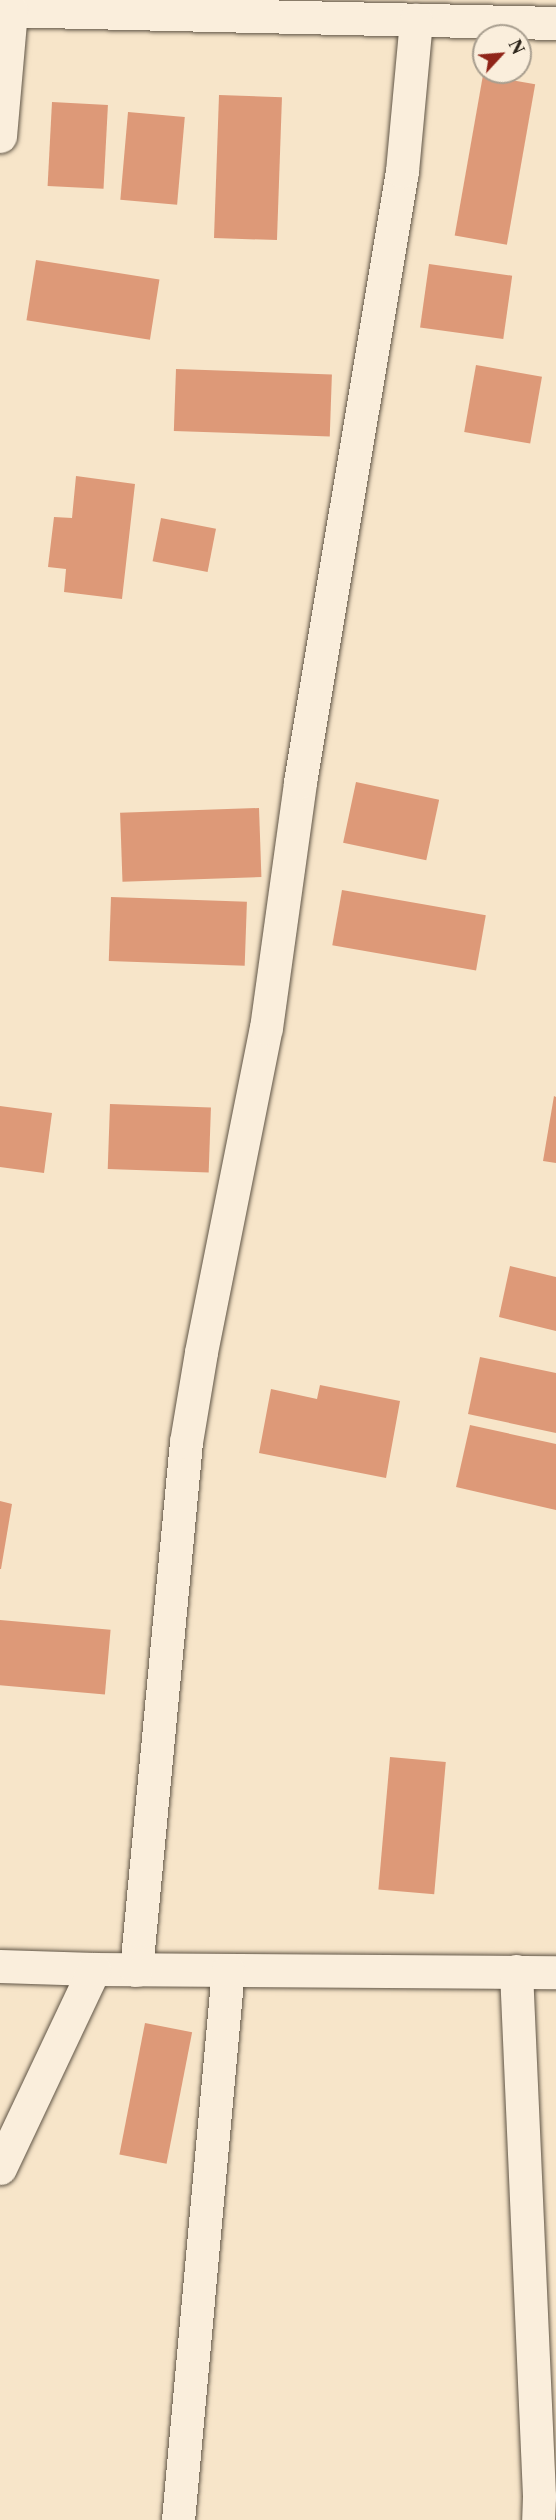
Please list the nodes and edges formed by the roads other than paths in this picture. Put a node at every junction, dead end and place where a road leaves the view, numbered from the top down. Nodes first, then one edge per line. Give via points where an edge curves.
1 (265, 8) edge
2 (6, 10) edge
3 (416, 20) junction
4 (556, 23) edge
5 (0, 136) edge
6 (0, 1966) edge
7 (94, 1970) junction
8 (136, 1970) junction
9 (228, 1970) junction
10 (516, 1971) junction
11 (556, 1972) edge
12 (0, 2168) edge
13 (178, 2520) edge
14 (538, 2520) edge

1 - 2 street
1 - 3 street
2 - 5 street
3 - 4 street
3 - 8 street via 402,171 300,782 266,1028 186,1442
6 - 7 street
7 - 8 street
7 - 12 street
8 - 9 street
9 - 10 street
9 - 13 street
10 - 11 street
10 - 14 street

